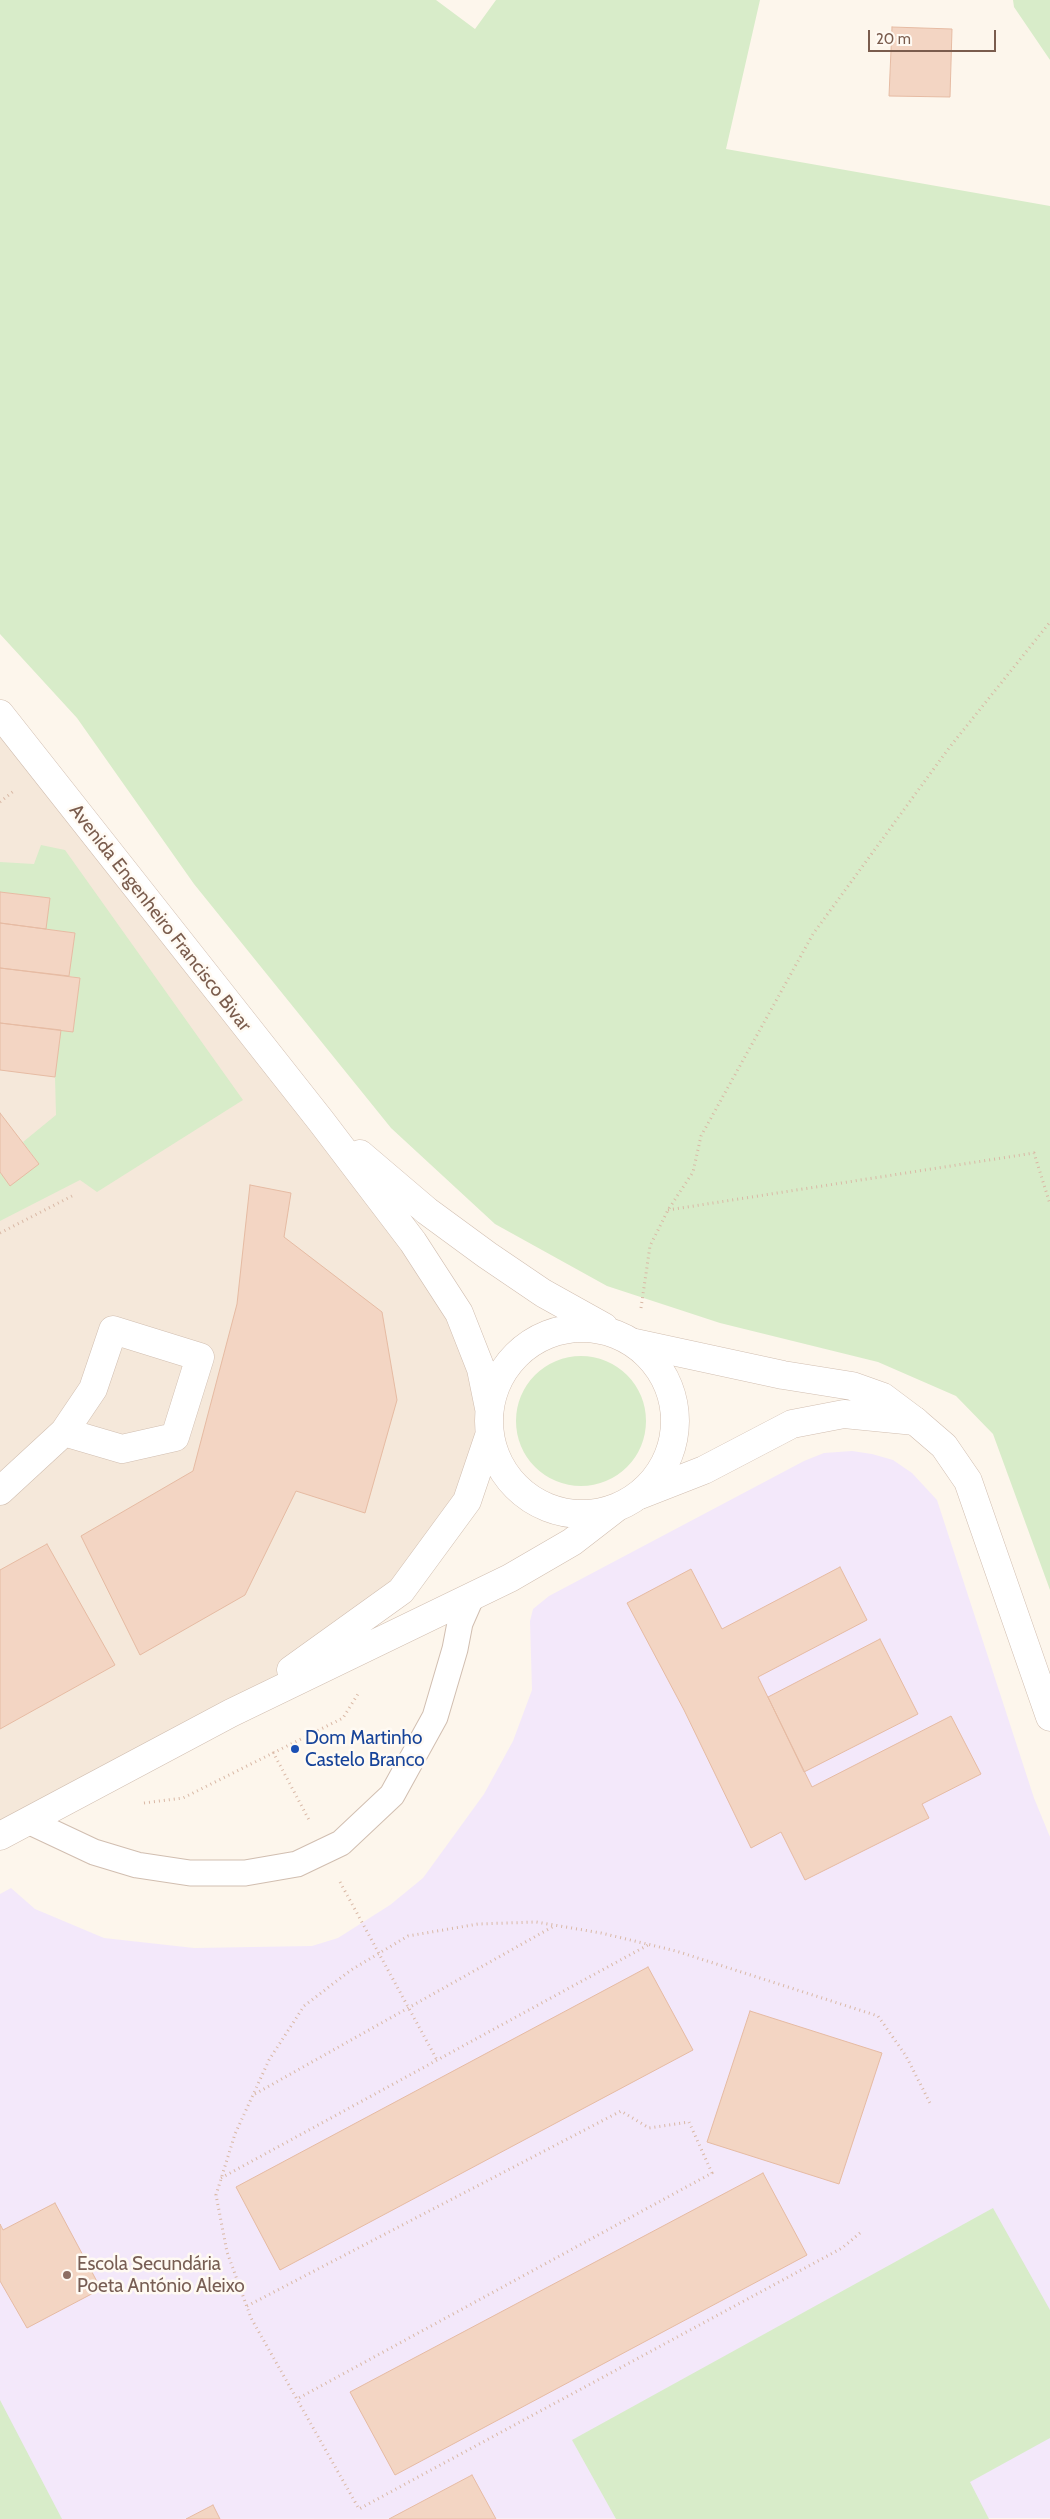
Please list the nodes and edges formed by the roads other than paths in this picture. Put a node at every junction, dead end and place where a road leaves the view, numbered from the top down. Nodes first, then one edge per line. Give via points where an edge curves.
1 (0, 714) edge
2 (321, 1121) junction
3 (625, 1338) junction
4 (489, 1408) junction
5 (915, 1421) junction
6 (64, 1432) junction
7 (490, 1436) junction
8 (0, 1491) edge
9 (640, 1495) junction
10 (616, 1508) junction
11 (471, 1598) junction
12 (231, 1712) junction
13 (1050, 1717) edge
14 (28, 1821) junction
15 (0, 1836) edge

1 - 2 street, Avenida Engenheiro Francisco Bivar
2 - 3 street via 426,1211 487,1255 544,1293
2 - 4 street via 413,1242 460,1313 481,1369
3 - 4 street via 595,1328 566,1329 540,1338 519,1351 505,1368
3 - 5 street via 783,1375 852,1386 883,1397
3 - 9 street via 648,1354 663,1373 672,1392 676,1417 673,1444 662,1471
4 - 7 street
5 - 9 street via 844,1414 792,1424 704,1470
5 - 13 street via 944,1446 968,1481
6 - 6 street via 122,1449 175,1437 200,1356 113,1330 93,1389
6 - 8 street
7 - 10 street via 496,1459 512,1484 535,1502 564,1513 586,1515
7 - 12 street via 466,1501 401,1591
9 - 10 street
10 - 11 street via 572,1542
11 - 12 street
11 - 14 lane via 460,1624 435,1717 392,1794 341,1843 296,1864 245,1873 190,1873 137,1865 94,1852
12 - 14 street
14 - 15 street

